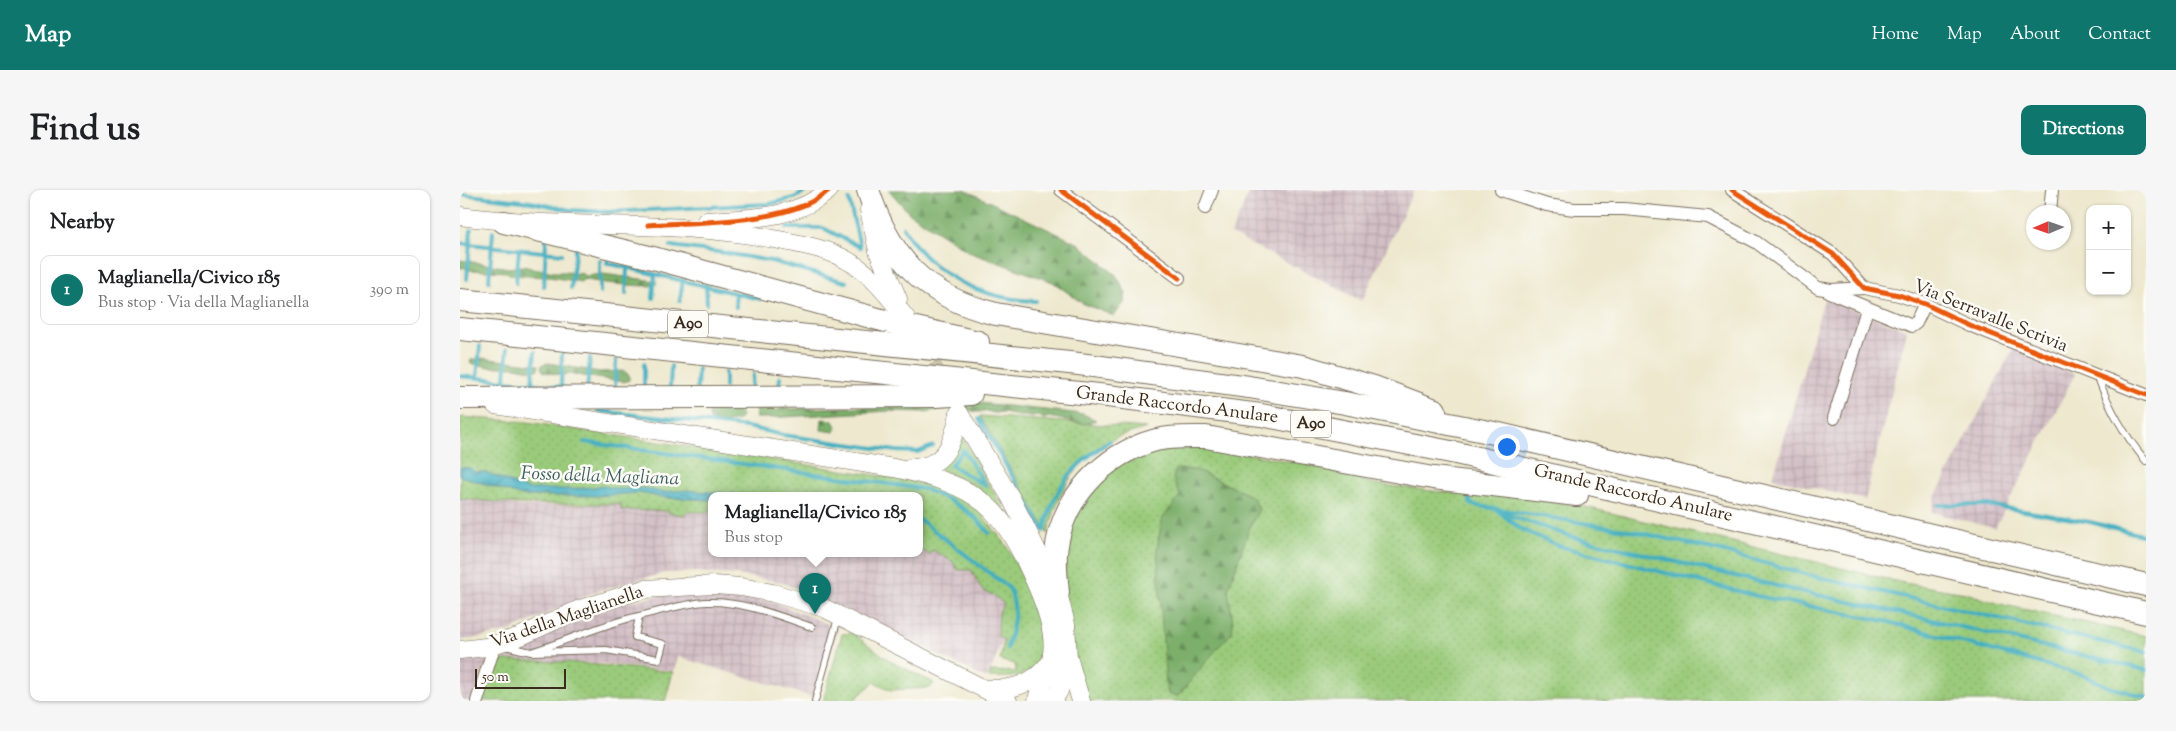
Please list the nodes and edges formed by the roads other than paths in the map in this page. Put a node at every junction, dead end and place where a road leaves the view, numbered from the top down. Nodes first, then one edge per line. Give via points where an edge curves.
1 (829, 190) edge
2 (868, 190) edge
3 (1061, 190) edge
4 (1212, 190) edge
5 (1501, 190) edge
6 (1732, 190) edge
7 (2052, 190) edge
8 (2051, 205) edge
9 (1204, 208) dead end
10 (460, 216) edge
11 (504, 222) junction
12 (648, 225) junction
13 (1180, 278) dead end
14 (1864, 288) junction
15 (1824, 290) junction
16 (460, 300) edge
17 (1925, 304) junction
18 (1867, 308) junction
19 (460, 328) edge
20 (1079, 364) junction
21 (2097, 374) junction
22 (1037, 389) junction
23 (2146, 395) edge
24 (460, 398) edge
25 (1834, 418) dead end
26 (1499, 434) junction
27 (2146, 461) edge
28 (894, 468) junction
29 (1644, 497) junction
30 (2146, 585) edge
31 (1058, 593) junction
32 (2146, 613) edge
33 (839, 615) junction
34 (639, 616) junction
35 (812, 627) dead end
36 (495, 644) junction
37 (460, 650) edge
38 (531, 652) junction
39 (1060, 658) junction
40 (983, 689) junction
41 (477, 701) edge
42 (815, 701) edge
43 (1008, 701) edge
44 (1037, 701) edge
45 (1052, 701) edge
46 (1081, 701) edge

1 - 12 main road via 807,204 780,214
2 - 12 main road via 878,251 906,318 865,272 825,251 721,230
2 - 26 highway via 882,228 901,258 930,286 959,303 996,314 1303,366 1374,387
3 - 13 street
4 - 9 street
5 - 15 street via 1547,205 1574,209 1624,208 1708,218 1756,242
6 - 14 street via 1833,254
7 - 8 street
10 - 11 main road
11 - 12 main road
11 - 20 highway via 657,258 889,322
14 - 15 street, Via Serravalle Scrivia
14 - 17 street, Via Serravalle Scrivia
15 - 18 street
16 - 20 highway, Grande Raccordo Anulare / A90
17 - 18 street via 1912,326
17 - 21 street, Via Serravalle Scrivia via 1969,325
18 - 25 street
19 - 22 highway, Grande Raccordo Anulare / A90
20 - 26 highway, Grande Raccordo Anulare / A90 via 1345,403
21 - 23 street, Via Serravalle Scrivia
21 - 27 lane via 2108,406
22 - 24 highway via 935,396
22 - 29 highway, Grande Raccordo Anulare / A90 via 1223,410 1323,426
24 - 28 main road via 593,422
26 - 30 highway, Grande Raccordo Anulare / A90
28 - 31 main road via 922,468 941,458 954,439 960,414 1011,498
28 - 39 main road via 941,479 964,489 988,506 1006,525 1043,602 1052,642
29 - 31 highway via 1600,497 1452,481 1206,437 1178,436 1139,445 1109,462 1090,478 1066,515 1057,544
29 - 32 highway, Grande Raccordo Anulare / A90
31 - 39 main road via 1066,624
33 - 36 main road, Via della Maglianella via 806,601 758,590 714,585 666,586 624,594
33 - 40 main road, Via della Maglianella
33 - 42 lane
34 - 35 lane via 706,602 759,609
34 - 38 lane via 615,621
34 - 38 lane via 635,637 663,644 659,659 606,650
36 - 37 main road, Via della Maglianella
36 - 38 lane
36 - 41 street
39 - 40 main road via 1018,687
39 - 44 main road via 1038,691
39 - 45 main road via 1059,691
39 - 46 main road
40 - 43 main road, Via della Maglianella

